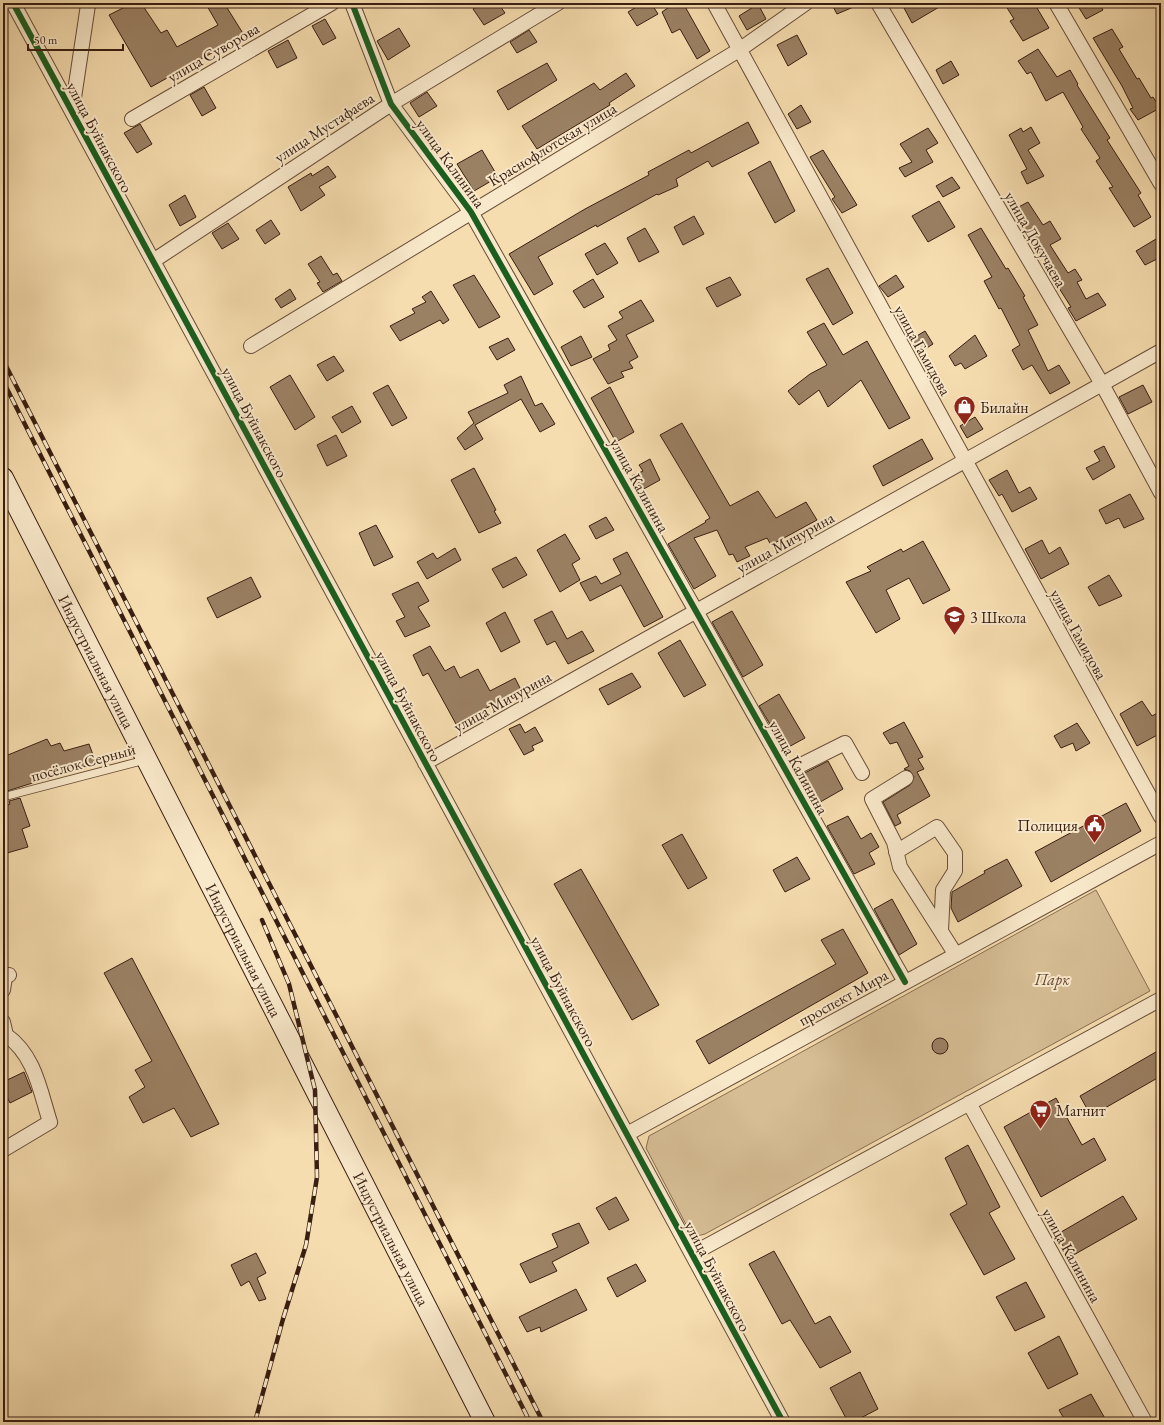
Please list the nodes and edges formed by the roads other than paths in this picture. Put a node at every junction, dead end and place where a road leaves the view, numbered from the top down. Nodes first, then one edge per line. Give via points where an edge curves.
1 (13, 3) edge
2 (90, 3) edge
3 (332, 3) edge
4 (352, 3) edge
5 (558, 3) edge
6 (714, 3) edge
7 (806, 3) edge
8 (878, 3) edge
9 (1056, 3) edge
10 (739, 50) junction
11 (391, 104) junction
12 (72, 111) junction
13 (132, 119) dead end
14 (1161, 184) edge
15 (471, 212) junction
16 (153, 261) junction
17 (251, 346) dead end
18 (1161, 351) edge
19 (1102, 384) junction
20 (965, 461) junction
21 (3, 478) edge
22 (1161, 494) edge
23 (696, 611) junction
24 (147, 760) junction
25 (426, 763) junction
26 (787, 772) junction
27 (862, 773) dead end
28 (906, 778) dead end
29 (3, 798) edge
30 (1161, 818) edge
31 (1161, 843) edge
32 (896, 852) junction
33 (941, 930) junction
34 (956, 955) junction
35 (9, 975) dead end
36 (905, 982) junction
37 (3, 990) edge
38 (1161, 1000) edge
39 (3, 1022) edge
40 (969, 1103) junction
41 (626, 1134) junction
42 (3, 1150) edge
43 (692, 1254) junction
44 (485, 1422) edge
45 (783, 1422) edge
46 (1145, 1422) edge

1 - 12 street, улица Буйнакского
2 - 12 street
3 - 13 street, улица Суворова
4 - 11 street, улица Калинина
5 - 11 street, улица Мустафаева
6 - 10 street, улица Гамидова
7 - 10 street, Краснофлотская улица
8 - 19 street, улица Докучаева
9 - 14 street
10 - 15 street, Краснофлотская улица
10 - 20 street, улица Гамидова
11 - 15 street, улица Калинина
11 - 16 street, улица Мустафаева
12 - 16 street, улица Буйнакского
15 - 17 street, Краснофлотская улица
15 - 23 street, улица Калинина
16 - 25 street, улица Буйнакского
18 - 19 street, улица Мичурина
19 - 20 street, улица Мичурина
19 - 22 street, улица Докучаева
20 - 23 street, улица Мичурина
20 - 30 street, улица Гамидова
21 - 24 street, Индустриальная улица
23 - 25 street, улица Мичурина
23 - 26 street, улица Калинина
24 - 29 lane, посёлок Серный
24 - 44 street, Индустриальная улица
25 - 41 street, улица Буйнакского
26 - 27 street via 845,743
26 - 36 street, улица Калинина
28 - 32 street via 872,799 894,842
31 - 34 street, проспект Мира
32 - 33 street via 900,867
32 - 33 street via 937,828 955,853 955,871 943,890
33 - 34 street
34 - 36 street, проспект Мира
35 - 37 street via 5,977
36 - 41 street, проспект Мира
38 - 40 street
39 - 42 street via 6,1035 16,1042 32,1066 50,1122
40 - 43 street
40 - 46 street, улица Калинина
41 - 43 street, улица Буйнакского
43 - 45 street, улица Буйнакского

